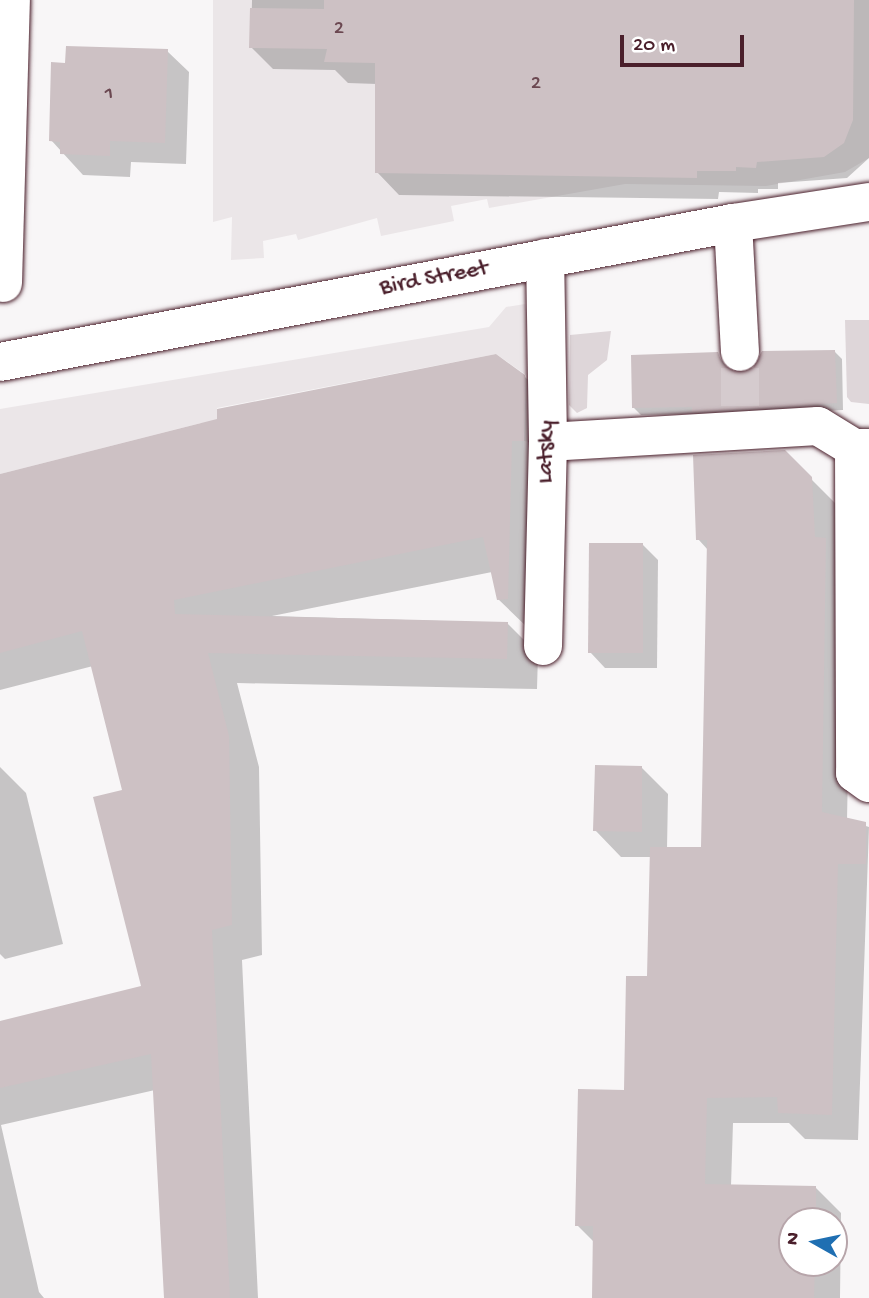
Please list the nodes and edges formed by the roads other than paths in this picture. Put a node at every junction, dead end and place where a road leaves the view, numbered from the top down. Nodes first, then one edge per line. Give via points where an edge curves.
1 (11, 0) edge
2 (869, 202) edge
3 (733, 223) junction
4 (545, 258) junction
5 (3, 283) dead end
6 (740, 352) tunnel mouth
7 (0, 362) edge
8 (548, 442) junction
9 (861, 448) edge
10 (543, 646) dead end
11 (869, 783) edge

1 - 5 street
2 - 3 street, Bird Street
3 - 4 street, Bird Street
3 - 6 street
4 - 7 street, Bird Street
4 - 8 street, Latsky
8 - 9 street via 740,418 818,426
8 - 10 street, Latsky
9 - 11 street via 855,773

